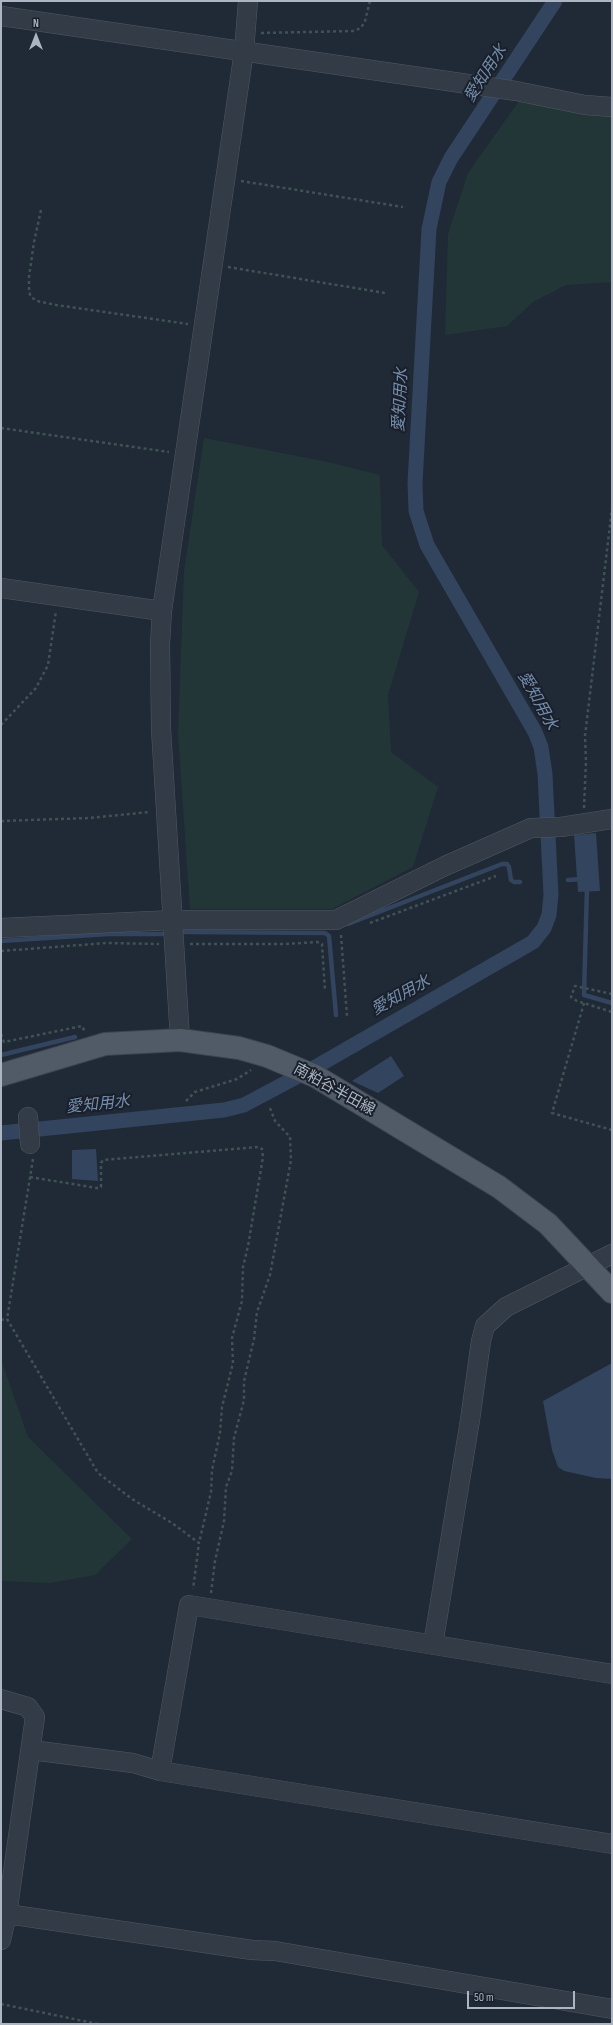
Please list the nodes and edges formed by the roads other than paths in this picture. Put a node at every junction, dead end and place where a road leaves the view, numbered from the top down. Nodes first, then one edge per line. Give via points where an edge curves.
1 (248, 1) edge
2 (1, 16) edge
3 (245, 43) junction
4 (612, 107) edge
5 (1, 588) edge
6 (162, 611) junction
7 (612, 819) edge
8 (173, 920) junction
9 (1, 928) edge
10 (180, 1040) junction
11 (1, 1075) edge
12 (28, 1117) dead end
13 (30, 1144) road end
14 (612, 1254) edge
15 (587, 1266) junction
16 (612, 1292) edge
17 (434, 1645) junction
18 (612, 1674) edge
19 (1, 1699) edge
20 (32, 1750) junction
21 (160, 1771) junction
22 (612, 1844) edge
23 (7, 1914) junction
24 (1, 1940) edge
25 (612, 2009) edge

1 - 3 street
2 - 3 street
3 - 4 street via 476,86 516,91 585,106
3 - 6 street
5 - 6 street
6 - 8 street via 161,721
7 - 8 street via 560,827 531,828 445,866 343,929
8 - 9 street
8 - 10 street
10 - 11 main road, 南粕谷半田線 via 105,1044
10 - 15 main road, 南粕谷半田線 via 239,1048 315,1076 499,1187 548,1224
12 - 13 street
14 - 15 street
15 - 16 main road, 南粕谷半田線
15 - 17 street via 506,1307 485,1326
17 - 18 street
17 - 21 street via 189,1605
19 - 20 street via 20,1703 33,1711 35,1717
20 - 21 street via 133,1763
20 - 23 street
21 - 22 street
23 - 24 street
23 - 25 street via 252,1950 275,1951

